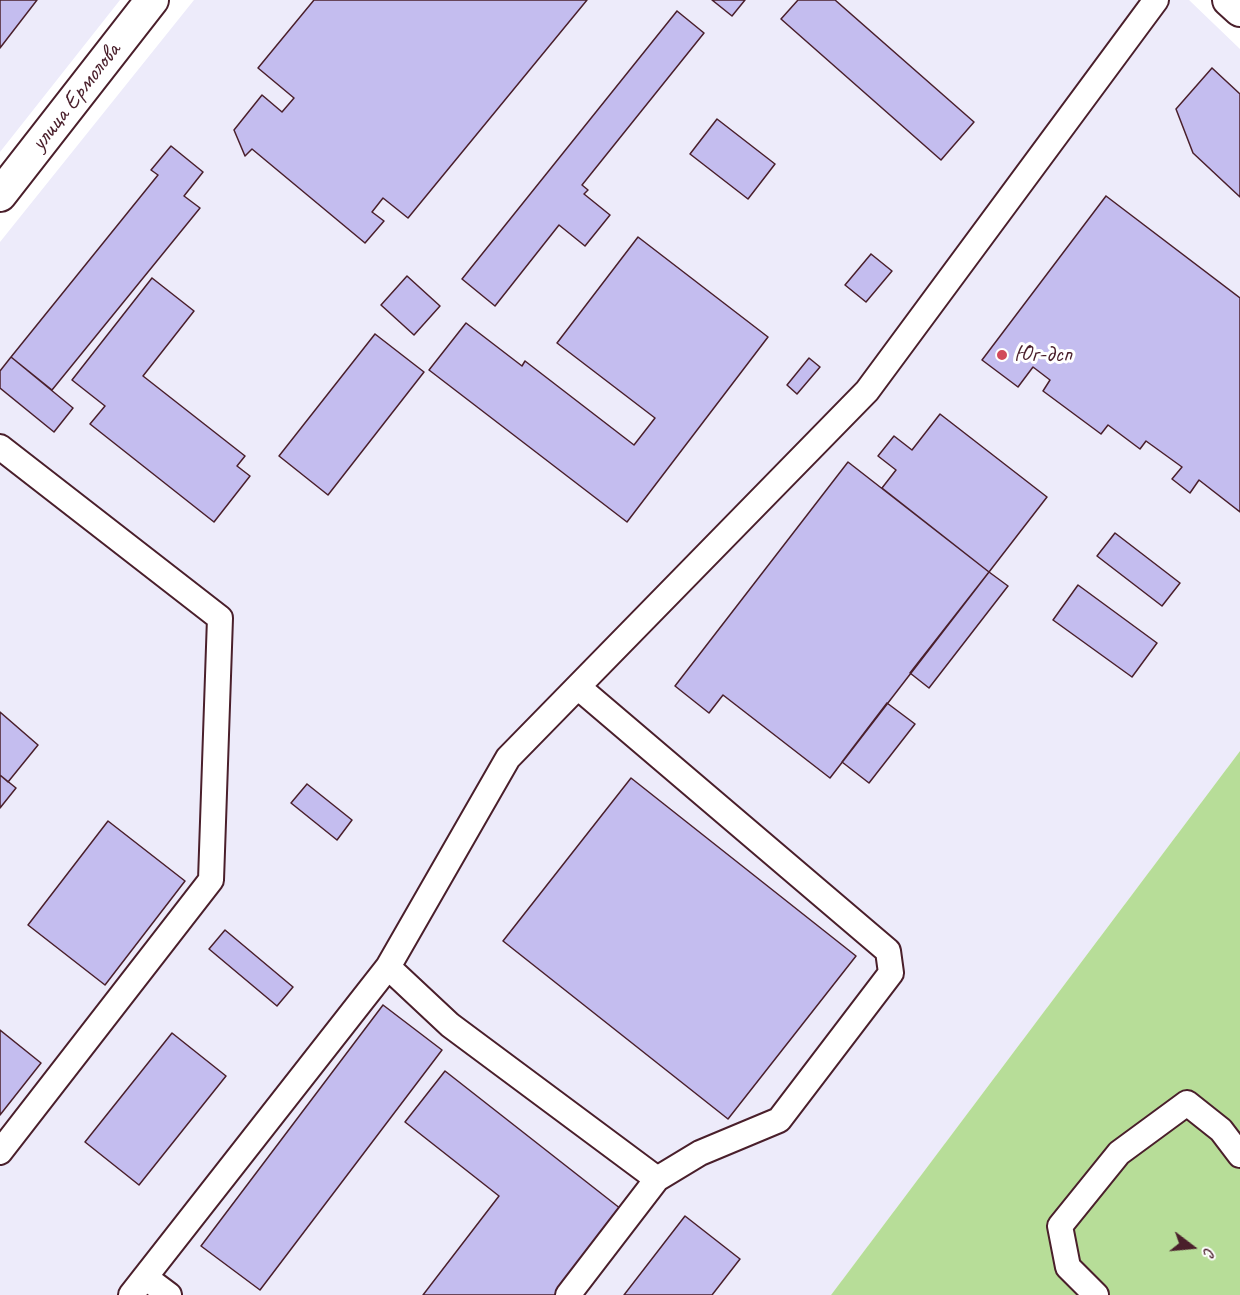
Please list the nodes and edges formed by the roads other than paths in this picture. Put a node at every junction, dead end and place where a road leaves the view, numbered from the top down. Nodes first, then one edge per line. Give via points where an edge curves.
1 (152, 0) edge
2 (1156, 0) edge
3 (1229, 0) edge
4 (1240, 10) edge
5 (0, 195) edge
6 (0, 447) edge
7 (578, 687) junction
8 (388, 967) junction
9 (0, 1152) edge
10 (1240, 1155) edge
11 (657, 1179) junction
12 (138, 1286) edge
13 (169, 1295) edge
14 (568, 1295) edge
15 (1096, 1295) edge

1 - 5 main road, улица Ермолова
2 - 7 lane via 867,391
3 - 4 main road
6 - 9 lane via 220,618 211,880
7 - 8 lane via 508,758
7 - 11 lane via 888,951 891,973 779,1120 700,1153
8 - 11 lane via 450,1025
8 - 12 lane
10 - 15 lane via 1221,1130 1188,1103 1119,1153 1060,1226 1068,1267
11 - 14 lane
12 - 13 lane

